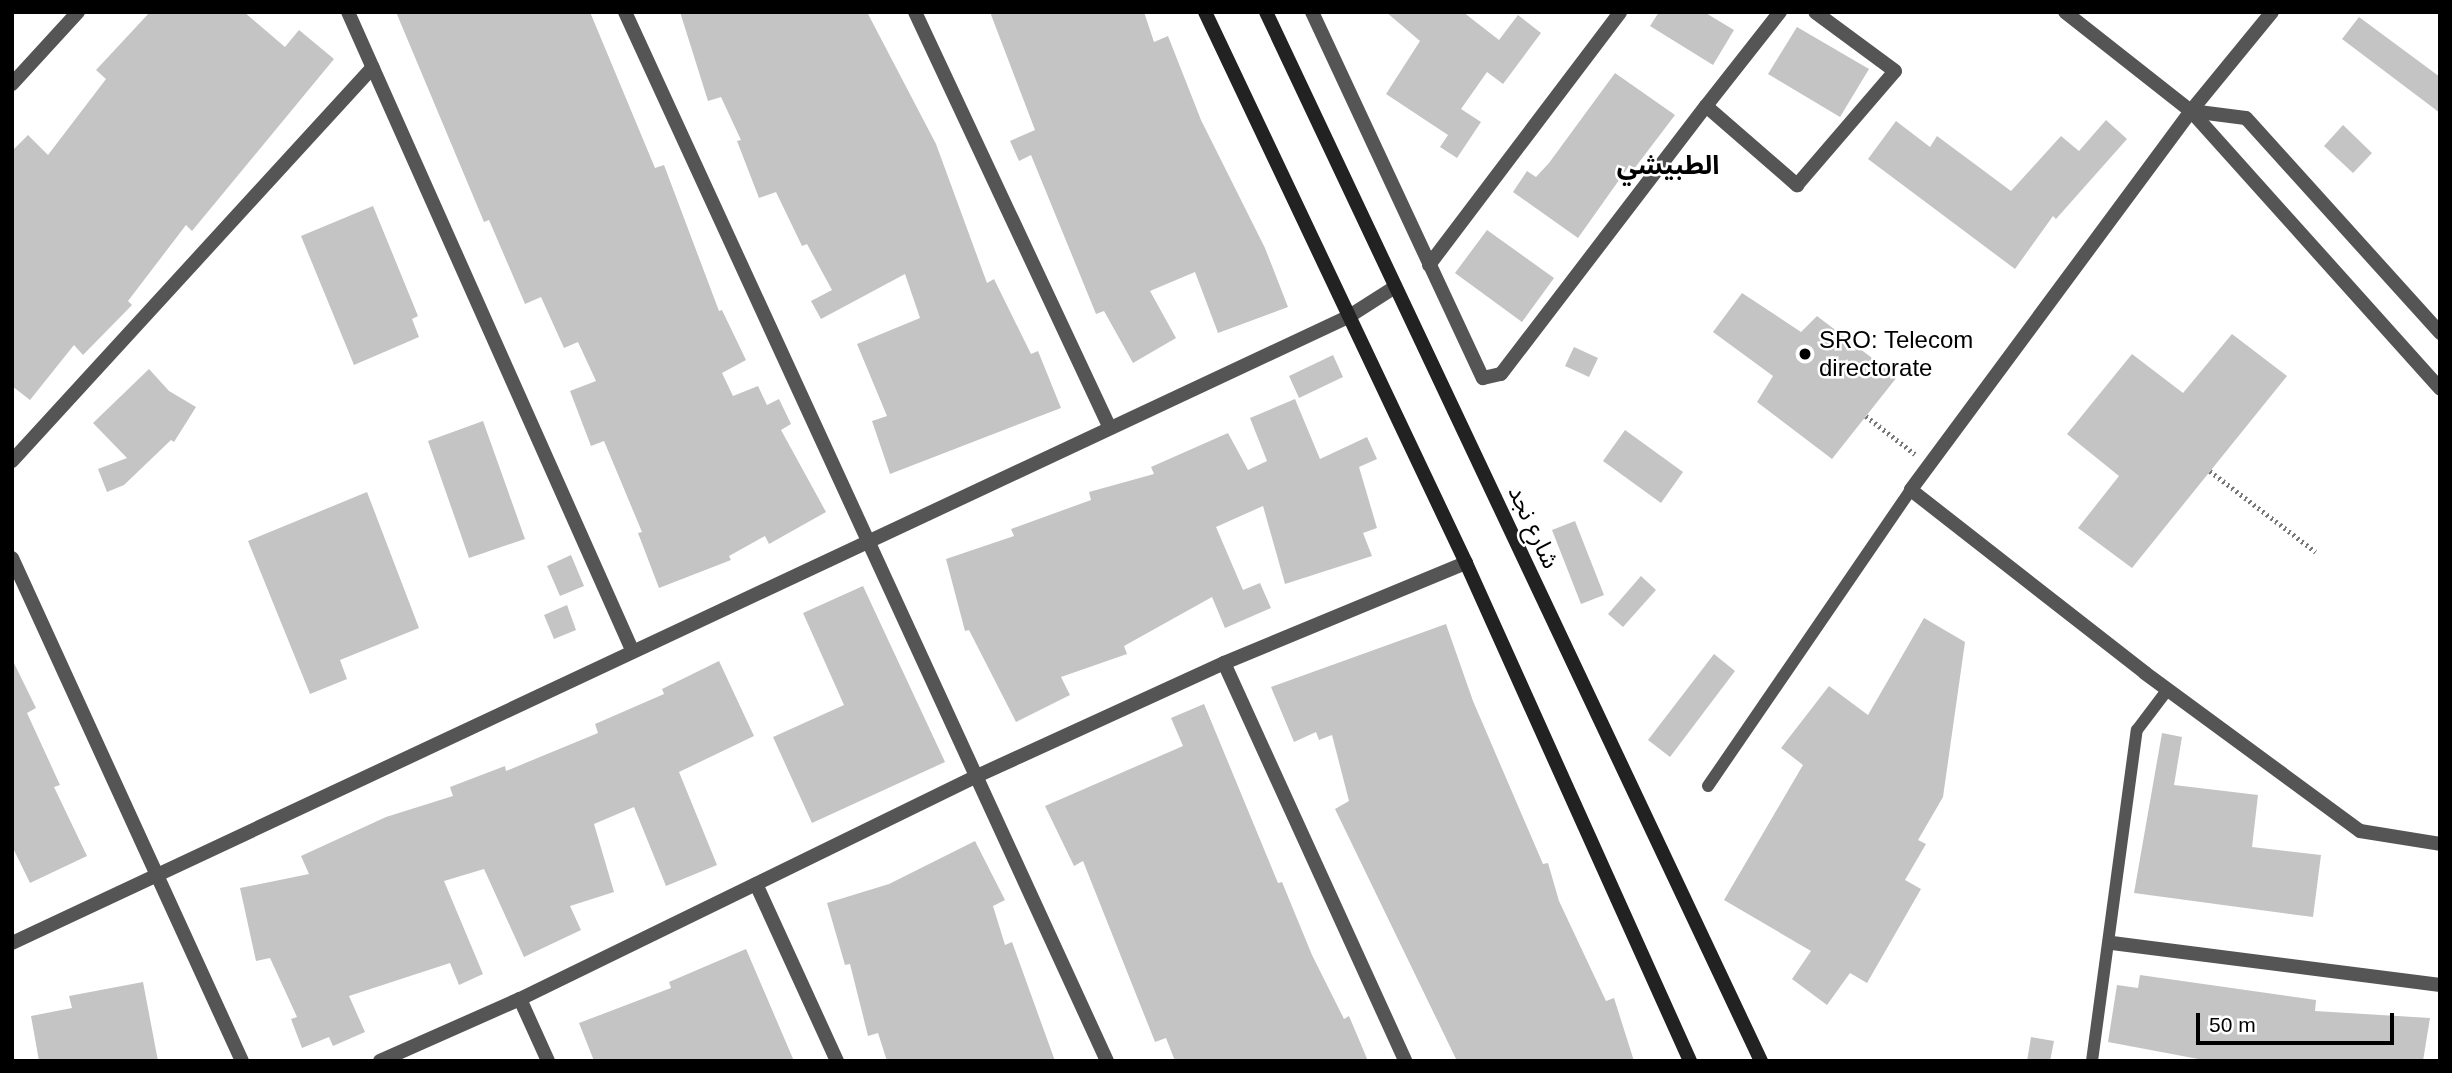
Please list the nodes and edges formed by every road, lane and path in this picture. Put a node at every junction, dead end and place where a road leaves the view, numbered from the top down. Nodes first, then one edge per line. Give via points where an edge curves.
1 (78, 12) edge
2 (348, 12) edge
3 (625, 12) edge
4 (915, 12) edge
5 (1205, 12) edge
6 (1266, 12) edge
7 (1311, 12) edge
8 (1620, 12) edge
9 (1780, 12) edge
10 (1815, 12) edge
11 (2065, 12) edge
12 (2272, 12) edge
13 (373, 67) junction
14 (12, 84) edge
15 (1706, 106) junction
16 (2192, 111) junction
17 (1429, 265) junction
18 (1395, 287) junction
19 (1348, 317) junction
20 (2440, 333) edge
21 (2440, 389) edge
22 (1866, 416) dead end
23 (1108, 427) junction
24 (12, 461) edge
25 (1929, 465) junction
26 (2210, 471) dead end
27 (1911, 490) junction
28 (870, 540) junction
29 (2316, 552) dead end
30 (12, 558) edge
31 (1466, 564) junction
32 (632, 650) junction
33 (1224, 663) junction
34 (2168, 689) junction
35 (977, 776) junction
36 (1708, 786) dead end
37 (2440, 844) edge
38 (156, 875) junction
39 (756, 884) junction
40 (12, 943) edge
41 (2112, 943) junction
42 (2440, 985) edge
43 (520, 999) junction
44 (242, 1061) edge
45 (380, 1061) edge
46 (548, 1061) edge
47 (837, 1061) edge
48 (1107, 1061) edge
49 (1405, 1061) edge
50 (1690, 1061) edge
51 (1761, 1061) edge
52 (2092, 1061) edge

1 - 14 street
2 - 13 street
3 - 28 street
4 - 23 street
5 - 19 street
6 - 18 street, شارع نجد
7 - 17 street
8 - 17 street
9 - 15 street
10 - 15 street via 1895,71 1797,185
11 - 16 street
12 - 16 street
13 - 24 street
13 - 32 street
15 - 17 street via 1501,374 1483,378
16 - 20 street via 2246,118
16 - 21 street
16 - 25 street
18 - 19 street
18 - 51 street, شارع نجد
19 - 23 street
19 - 31 street
22 - 25 path
23 - 28 street
25 - 27 street
26 - 29 path
27 - 34 street
27 - 36 lane
28 - 32 street
28 - 35 street
30 - 38 street
31 - 33 street
31 - 50 street
32 - 38 street
33 - 35 street
33 - 49 street
34 - 37 street via 2360,831
34 - 41 lane via 2137,730 2109,917
35 - 39 street
35 - 48 street
38 - 40 street
38 - 44 street
39 - 43 street
39 - 47 street
41 - 42 street
41 - 52 lane
43 - 45 street
43 - 46 street

